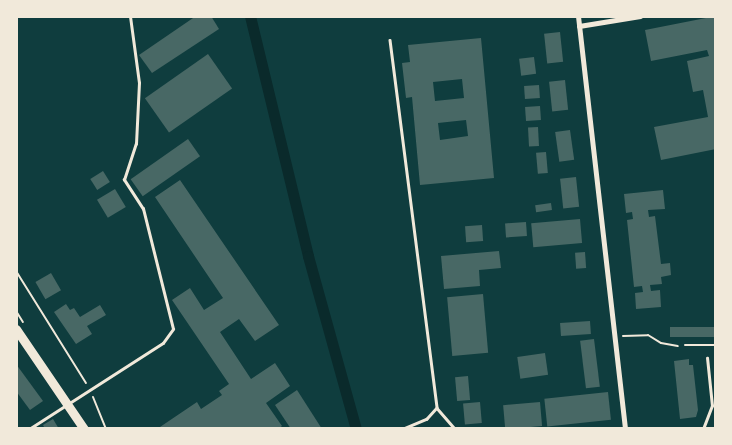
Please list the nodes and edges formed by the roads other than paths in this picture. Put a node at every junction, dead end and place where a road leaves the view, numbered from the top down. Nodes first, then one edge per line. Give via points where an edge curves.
1 (130, 16) edge
2 (578, 16) edge
3 (640, 16) edge
4 (579, 26) junction
5 (390, 40) dead end
6 (16, 329) edge
7 (716, 344) edge
8 (685, 345) road end
9 (707, 358) dead end
10 (67, 404) junction
11 (438, 408) junction
12 (29, 429) edge
13 (84, 429) edge
14 (403, 429) edge
15 (455, 429) edge
16 (625, 429) edge
17 (703, 429) edge

1 - 10 lane via 139,83 136,144 124,180 143,209 173,329 163,343
2 - 4 street
3 - 4 street
4 - 16 street
5 - 11 lane
6 - 10 main road
7 - 8 lane
9 - 17 lane via 712,406
10 - 12 lane
10 - 13 main road
11 - 14 lane via 427,419
11 - 15 lane

